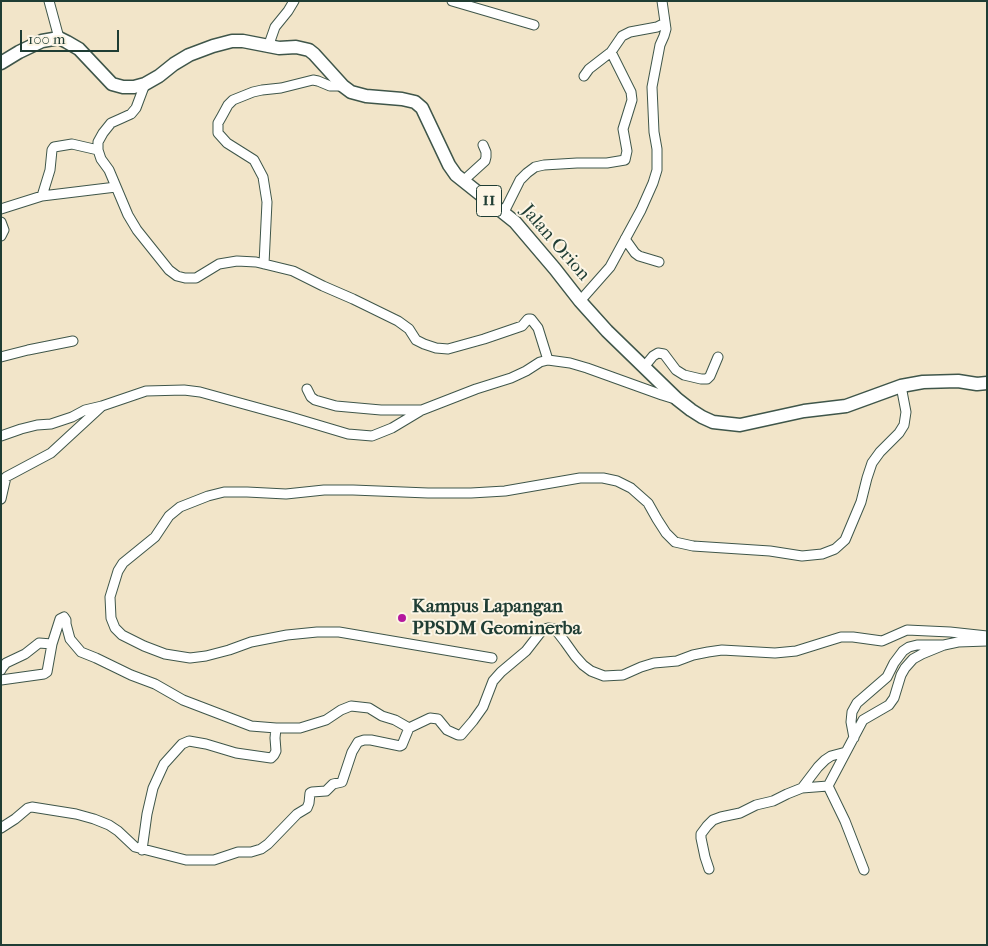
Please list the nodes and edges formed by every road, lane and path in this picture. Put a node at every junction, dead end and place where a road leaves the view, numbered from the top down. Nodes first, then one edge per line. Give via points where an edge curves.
1 (49, 1) edge
2 (294, 1) edge
3 (452, 1) edge
4 (662, 1) edge
5 (665, 23) junction
6 (534, 25) dead end
7 (59, 38) junction
8 (268, 47) junction
9 (19, 52) junction
10 (611, 52) junction
11 (1, 57) edge
12 (1, 63) edge
13 (584, 76) dead end
14 (145, 84) junction
15 (343, 86) junction
16 (483, 145) dead end
17 (98, 150) junction
18 (463, 181) junction
19 (116, 187) junction
20 (42, 196) junction
21 (1, 209) edge
22 (504, 212) junction
23 (1, 222) edge
24 (1, 236) edge
25 (625, 239) junction
26 (659, 262) dead end
27 (264, 264) junction
28 (580, 302) junction
29 (73, 340) dead end
30 (718, 357) dead end
31 (1, 358) edge
32 (548, 360) junction
33 (644, 367) junction
34 (987, 383) edge
35 (901, 386) junction
36 (308, 389) dead end
37 (676, 399) junction
38 (102, 406) junction
39 (422, 410) junction
40 (1, 436) edge
41 (1, 499) edge
42 (987, 636) edge
43 (987, 641) edge
44 (52, 644) junction
45 (944, 645) junction
46 (492, 658) dead end
47 (1, 670) edge
48 (891, 670) junction
49 (1, 680) edge
50 (897, 692) junction
51 (276, 728) junction
52 (410, 728) junction
53 (854, 738) junction
54 (846, 752) junction
55 (828, 786) junction
56 (802, 788) junction
57 (1, 828) edge
58 (142, 850) junction
59 (709, 869) dead end
60 (864, 870) dead end

1 - 7 street
2 - 8 street via 275,27
3 - 6 street
4 - 5 street
5 - 10 street via 622,36
5 - 25 street via 652,88 657,170
7 - 9 highway via 42,41
7 - 14 highway, Jalan Orion / 11 via 79,49 112,84 123,88
8 - 14 highway, Jalan Orion / 11 via 243,41 213,46 182,60
8 - 15 highway, Jalan Orion / 11 via 309,50
9 - 11 street
9 - 12 highway
10 - 13 street via 589,68
10 - 22 street via 631,92 632,100 623,129 627,151 625,160 535,168 520,180
14 - 17 street via 136,108 131,114 111,123 98,142
15 - 18 highway, Jalan Orion / 11 via 366,96 414,102 422,108 449,165
15 - 27 street via 330,86 313,80 252,92 233,100 218,123 218,133 227,143 254,160 263,177 267,202
16 - 18 street via 486,161
17 - 19 street
17 - 20 street via 72,144 54,146
18 - 22 highway, Jalan Orion / 11
19 - 20 street
19 - 27 street via 137,230 177,276 196,278 218,264 237,261
20 - 21 street
22 - 28 highway, Jalan Orion / 11
23 - 24 street via 4,230
25 - 26 street via 639,256
25 - 28 street via 610,267
27 - 32 street via 293,271 353,299 398,321 416,340 436,348 448,349 484,339 522,326 531,319 538,328
28 - 33 highway, Jalan Orion / 11
29 - 31 street
30 - 33 street via 710,376 701,379 676,370 664,354 653,356
32 - 37 street via 587,368
32 - 39 street via 511,378
33 - 37 highway, Jalan Orion / 11
34 - 35 highway, Jalan Orion / 11 via 939,381
35 - 37 highway, Jalan Orion / 11 via 846,406 740,425 713,422
35 - 46 street via 906,412 904,425 872,463 861,502 845,540 822,554 802,556 675,542 648,503 631,488 603,478 580,478 505,491 471,493 353,490 286,494 224,492 180,507 169,516 156,537 123,563 110,597 111,618 122,635 165,654 190,658 251,642 317,632 339,632
36 - 39 street via 315,400 336,406
38 - 39 street via 146,391 184,390 348,434 372,436
38 - 40 street via 51,424
38 - 41 street via 51,453 6,477
42 - 52 street via 907,630 882,641 841,637 796,651 708,652 604,676 583,665 555,630 549,628 544,629 526,651 493,681 483,706 461,735 446,730 438,719 430,718
43 - 45 street
44 - 47 street via 39,643 6,663
44 - 49 street via 47,672
44 - 51 street via 60,619 64,618 70,639 81,652 155,684 183,700 252,726
45 - 48 street via 909,646
45 - 50 street via 913,659 901,675
48 - 50 street
48 - 53 street via 852,712
50 - 53 street via 888,706 863,720
51 - 52 street via 300,728 326,720 351,706 368,708
51 - 58 street via 276,751 271,758 189,741 182,744 164,764 153,788
52 - 58 street via 400,746 371,740 358,742 342,782 333,784 326,791 310,793 307,808 261,849 214,860 186,860
53 - 54 street
54 - 55 street
54 - 56 street via 825,760
55 - 56 street
55 - 60 street
56 - 59 street via 740,813 713,820 701,834
57 - 58 street via 32,806 76,814 109,825

